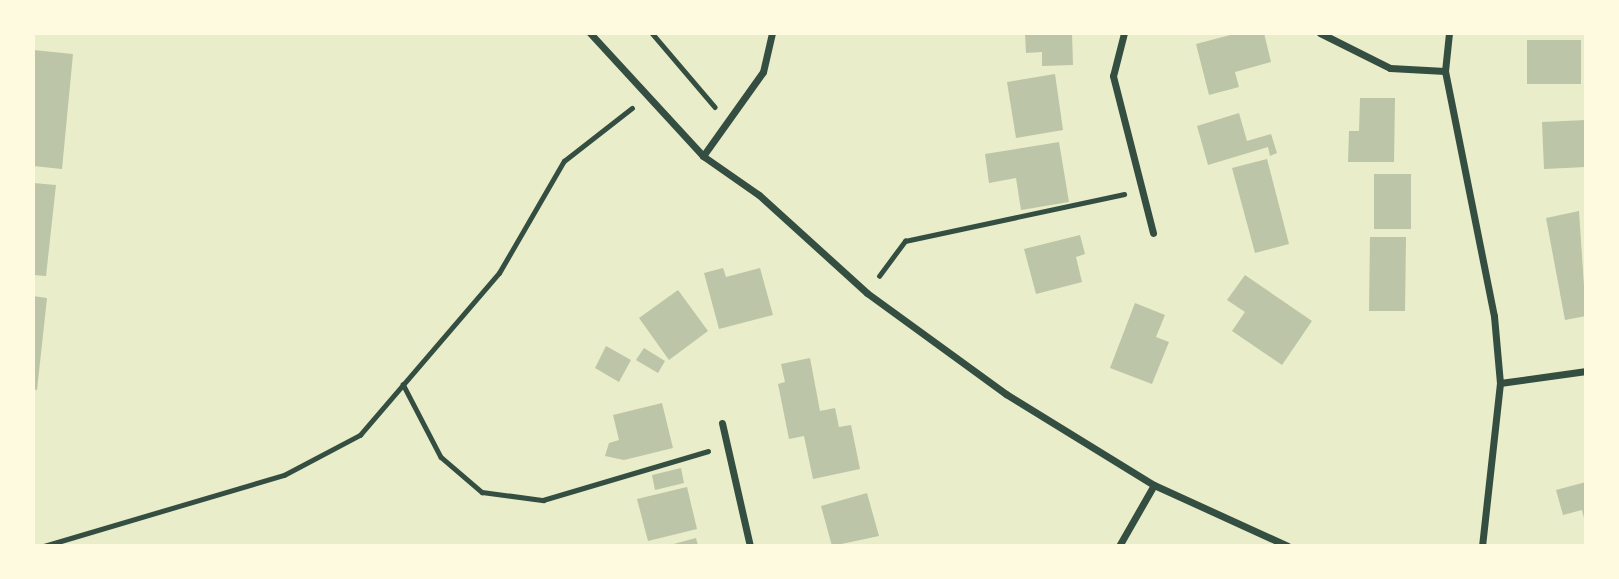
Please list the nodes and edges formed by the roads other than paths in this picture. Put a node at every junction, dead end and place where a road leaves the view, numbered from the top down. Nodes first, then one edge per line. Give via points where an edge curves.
1 (590, 33) edge
2 (772, 33) edge
3 (1124, 33) edge
4 (1320, 33) edge
5 (1449, 33) edge
6 (1445, 71) junction
7 (703, 156) junction
8 (1153, 233) dead end
9 (1586, 371) edge
10 (1500, 383) junction
11 (722, 423) dead end
12 (1154, 485) junction
13 (750, 546) edge
14 (1119, 546) edge
15 (1287, 546) edge
16 (1482, 546) edge

1 - 7 street
2 - 7 street via 764,72
3 - 8 street via 1113,76
4 - 6 street via 1390,68
5 - 6 street
6 - 10 street via 1494,316
7 - 12 street via 759,195 867,293 1006,394
9 - 10 street
10 - 16 street
11 - 13 street
12 - 14 street
12 - 15 street

